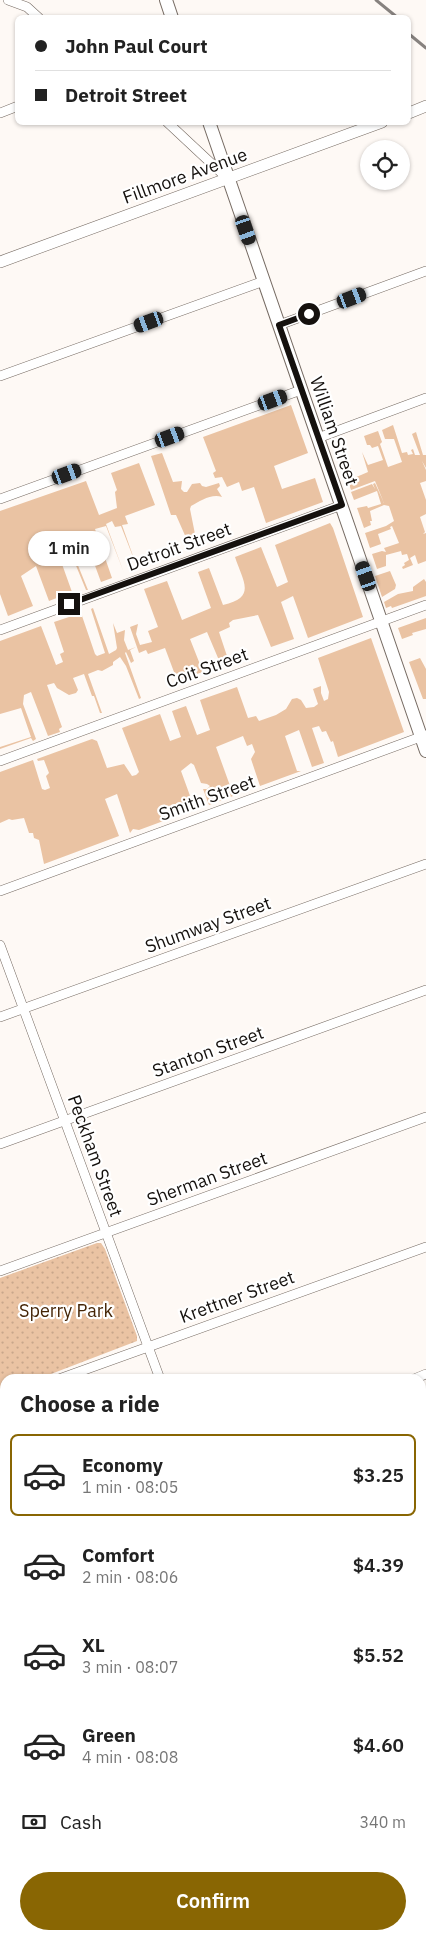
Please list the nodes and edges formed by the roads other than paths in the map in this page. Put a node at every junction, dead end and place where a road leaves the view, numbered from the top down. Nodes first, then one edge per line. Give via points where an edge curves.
1 (8, 0) edge
2 (166, 0) edge
3 (35, 15) edge
4 (171, 15) edge
5 (426, 106) edge
6 (15, 107) edge
7 (411, 112) edge
8 (0, 113) edge
9 (170, 125) edge
10 (210, 125) edge
11 (374, 125) edge
12 (228, 179) junction
13 (0, 262) edge
14 (426, 270) edge
15 (264, 281) junction
16 (279, 325) junction
17 (0, 376) edge
18 (301, 390) junction
19 (426, 398) edge
20 (318, 438) junction
21 (0, 498) edge
22 (342, 505) junction
23 (426, 605) edge
24 (382, 621) junction
25 (0, 630) edge
26 (424, 736) edge
27 (426, 751) edge
28 (0, 761) edge
29 (426, 864) edge
30 (0, 891) edge
31 (0, 945) edge
32 (426, 990) edge
33 (24, 1009) junction
34 (0, 1017) edge
35 (426, 1117) edge
36 (65, 1120) junction
37 (0, 1144) edge
38 (106, 1233) junction
39 (426, 1246) edge
40 (0, 1271) edge
41 (148, 1347) junction
42 (73, 1374) edge
43 (158, 1374) edge

1 - 3 street
2 - 4 main road
5 - 7 street
6 - 8 street
9 - 12 street
10 - 12 main road, William Street
11 - 12 street, Fillmore Avenue
12 - 13 street, Fillmore Avenue
12 - 15 main road, William Street
14 - 16 street
15 - 16 main road, William Street
15 - 17 street
16 - 18 main road, William Street
18 - 20 main road, William Street
18 - 21 street
19 - 20 street
20 - 22 main road, William Street
22 - 24 main road, William Street
22 - 25 street, Detroit Street
23 - 24 street, Coit Street
24 - 26 main road, William Street
24 - 28 street, Coit Street
26 - 27 main road, William Street
26 - 30 street, Smith Street
29 - 33 street, Shumway Street
31 - 33 street, Peckham Street
32 - 36 street, Stanton Street
33 - 34 street, Shumway Street
33 - 36 street, Peckham Street
35 - 38 street, Sherman Street
36 - 37 street, Stanton Street
36 - 38 street, Peckham Street
38 - 40 street, Sherman Street
38 - 41 street, Peckham Street
39 - 41 street, Krettner Street
41 - 42 street, Krettner Street
41 - 43 street, Peckham Street

